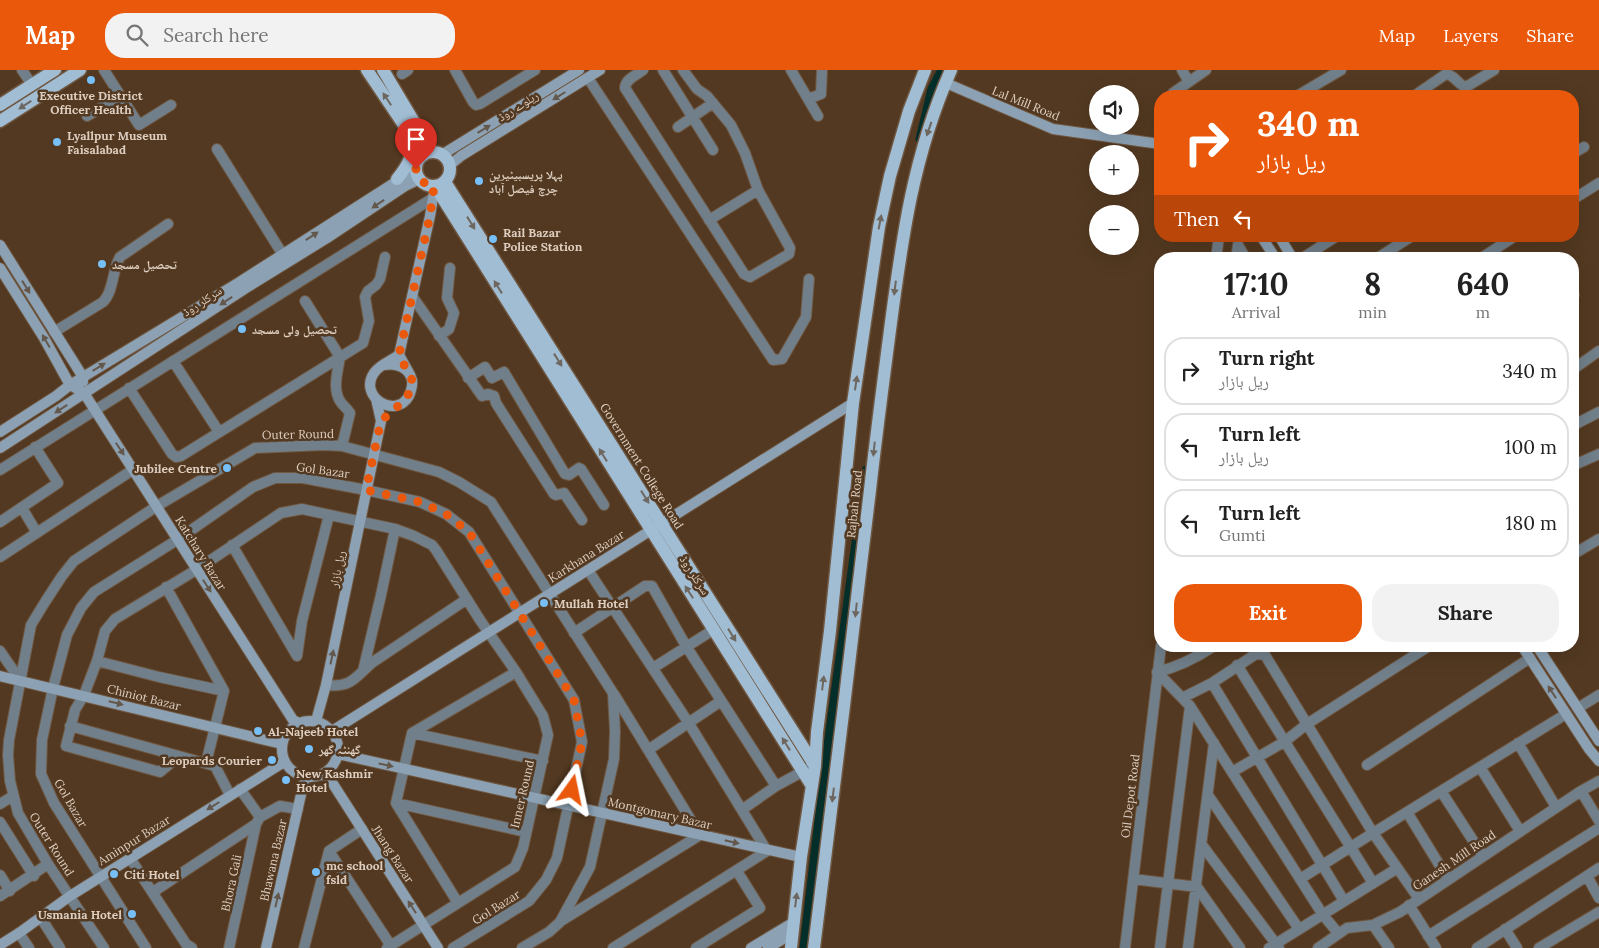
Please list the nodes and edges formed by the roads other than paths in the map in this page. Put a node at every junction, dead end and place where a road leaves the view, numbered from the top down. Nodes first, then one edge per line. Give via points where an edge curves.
1 (22, 70) edge
2 (55, 70) edge
3 (80, 70) edge
4 (104, 70) edge
5 (367, 70) edge
6 (383, 70) edge
7 (456, 70) edge
8 (535, 70) edge
9 (600, 70) edge
10 (643, 70) edge
11 (663, 70) edge
12 (683, 70) edge
13 (822, 70) edge
14 (925, 70) edge
15 (952, 70) edge
16 (1182, 70) edge
17 (1206, 70) edge
18 (1342, 70) edge
19 (1494, 70) edge
20 (577, 71) edge
21 (793, 71) edge
22 (588, 78) junction
23 (1189, 82) junction
24 (946, 83) junction
25 (32, 85) junction
26 (1177, 90) edge
27 (1308, 90) edge
28 (1423, 90) edge
29 (120, 96) junction
30 (808, 100) junction
31 (713, 103) junction
32 (171, 104) dead end
33 (0, 105) edge
34 (87, 116) dead end
35 (818, 116) dead end
36 (693, 117) junction
37 (0, 121) edge
38 (678, 127) dead end
39 (411, 136) junction
40 (1154, 143) edge
41 (1584, 147) dead end
42 (217, 149) dead end
43 (714, 150) dead end
44 (1579, 150) edge
45 (433, 154) junction
46 (450, 165) junction
47 (418, 174) junction
48 (397, 180) junction
49 (1599, 183) edge
50 (437, 188) junction
51 (758, 190) junction
52 (1579, 196) edge
53 (709, 220) junction
54 (168, 224) dead end
55 (1328, 242) edge
56 (1403, 242) edge
57 (1506, 242) edge
58 (0, 246) edge
59 (1237, 252) edge
60 (1242, 252) edge
61 (1312, 252) edge
62 (1387, 252) edge
63 (1491, 252) edge
64 (283, 255) junction
65 (385, 257) dead end
66 (0, 268) edge
67 (450, 268) dead end
68 (809, 279) dead end
69 (412, 296) junction
70 (305, 301) dead end
71 (528, 328) junction
72 (54, 332) junction
73 (440, 336) junction
74 (1599, 351) edge
75 (399, 355) junction
76 (340, 357) junction
77 (172, 361) junction
78 (384, 365) junction
79 (1579, 365) edge
80 (409, 373) junction
81 (83, 377) junction
82 (468, 378) junction
83 (70, 385) junction
84 (130, 388) junction
85 (84, 393) junction
86 (376, 400) junction
87 (401, 404) junction
88 (854, 404) junction
89 (94, 411) junction
90 (1599, 412) edge
91 (381, 421) junction
92 (1579, 422) edge
93 (0, 432) edge
94 (219, 432) junction
95 (342, 446) junction
96 (35, 447) junction
97 (0, 448) edge
98 (1599, 454) edge
99 (374, 456) junction
100 (1579, 463) edge
101 (134, 469) junction
102 (0, 470) edge
103 (366, 490) junction
104 (604, 505) dead end
105 (157, 506) junction
106 (22, 508) junction
107 (328, 515) junction
108 (582, 520) dead end
109 (0, 522) edge
110 (360, 522) junction
111 (662, 524) junction
112 (395, 530) junction
113 (650, 531) junction
114 (36, 533) junction
115 (1599, 539) edge
116 (177, 540) junction
117 (232, 545) junction
118 (1579, 551) edge
119 (0, 557) edge
120 (196, 570) junction
121 (588, 570) junction
122 (166, 587) junction
123 (550, 594) junction
124 (467, 599) junction
125 (613, 608) junction
126 (519, 613) junction
127 (713, 630) junction
128 (832, 631) junction
129 (489, 632) junction
130 (852, 632) junction
131 (574, 633) junction
132 (686, 646) junction
133 (0, 651) edge
134 (1160, 652) edge
135 (1205, 652) edge
136 (1420, 652) edge
137 (1526, 652) edge
138 (1541, 652) edge
139 (1530, 658) junction
140 (97, 661) junction
141 (1237, 665) junction
142 (652, 668) junction
143 (363, 671) junction
144 (516, 672) junction
145 (1157, 672) junction
146 (0, 676) edge
147 (20, 680) junction
148 (1212, 683) junction
149 (326, 685) junction
150 (53, 688) junction
151 (224, 691) junction
152 (613, 693) junction
153 (84, 695) junction
154 (1599, 695) edge
155 (1182, 698) junction
156 (721, 701) junction
157 (1190, 706) junction
158 (1578, 708) junction
159 (1566, 714) junction
160 (316, 721) junction
161 (688, 722) junction
162 (299, 723) junction
163 (1307, 724) junction
164 (70, 726) junction
165 (214, 727) junction
166 (332, 731) junction
167 (412, 732) junction
168 (817, 732) junction
169 (796, 736) junction
170 (1598, 738) edge
171 (4, 742) edge
172 (1284, 742) junction
173 (1214, 743) junction
174 (282, 744) junction
175 (1518, 744) junction
176 (648, 750) junction
177 (338, 754) junction
178 (178, 757) junction
179 (1258, 758) junction
180 (543, 761) junction
181 (1599, 761) edge
182 (284, 762) junction
183 (206, 763) junction
184 (1367, 765) dead end
185 (815, 766) junction
186 (1480, 767) junction
187 (404, 769) junction
188 (802, 771) junction
189 (1232, 772) junction
190 (326, 773) junction
191 (305, 777) junction
192 (1599, 781) edge
193 (776, 786) junction
194 (812, 786) junction
195 (1581, 790) junction
196 (1441, 791) junction
197 (235, 792) junction
198 (1208, 795) junction
199 (12, 796) junction
200 (534, 798) junction
201 (396, 803) junction
202 (0, 804) edge
203 (568, 805) junction
204 (1556, 807) junction
205 (743, 808) junction
206 (298, 809) junction
207 (1407, 812) junction
208 (602, 813) junction
209 (258, 821) junction
210 (1599, 821) edge
211 (0, 822) edge
212 (1599, 828) edge
213 (362, 829) junction
214 (1520, 831) junction
215 (526, 832) junction
216 (1373, 833) junction
217 (700, 834) junction
218 (1202, 845) junction
219 (1350, 848) junction
220 (767, 850) junction
221 (329, 851) junction
222 (1482, 856) junction
223 (801, 857) junction
224 (130, 858) junction
225 (48, 864) junction
226 (1322, 866) junction
227 (1599, 868) edge
228 (1396, 869) junction
229 (737, 871) junction
230 (0, 875) edge
231 (34, 875) junction
232 (101, 876) junction
233 (1587, 876) junction
234 (1133, 879) junction
235 (1300, 879) junction
236 (1448, 879) junction
237 (1168, 882) junction
238 (1373, 883) junction
239 (1197, 887) junction
240 (10, 890) junction
241 (153, 892) junction
242 (0, 896) edge
243 (70, 896) junction
244 (1599, 898) edge
245 (1419, 899) junction
246 (1344, 901) junction
247 (458, 903) junction
248 (1409, 906) junction
249 (1599, 912) edge
250 (1323, 915) junction
251 (41, 918) junction
252 (560, 922) junction
253 (423, 925) junction
254 (1373, 925) junction
255 (793, 927) junction
256 (1299, 929) junction
257 (1505, 929) junction
258 (19, 933) junction
259 (1338, 933) junction
260 (1428, 936) junction
261 (0, 945) edge
262 (389, 947) edge
263 (1275, 947) edge
264 (1386, 947) edge
265 (29, 948) edge
266 (60, 948) edge
267 (104, 948) edge
268 (146, 948) edge
269 (192, 948) edge
270 (229, 948) edge
271 (266, 948) edge
272 (304, 948) edge
273 (438, 948) edge
274 (454, 948) edge
275 (522, 948) edge
276 (613, 948) edge
277 (696, 948) edge
278 (751, 948) edge
279 (768, 948) edge
280 (791, 948) edge
281 (814, 948) edge
282 (1124, 948) edge
283 (1160, 948) edge
284 (1188, 948) edge
285 (1240, 948) edge
286 (1318, 948) edge
287 (1436, 948) edge
288 (1478, 948) edge
289 (1517, 948) edge
290 (1539, 948) edge

1 - 25 street
2 - 25 main road
3 -> 37 main road
4 - 29 street
39 -> 5 main road
6 - 45 main road
7 - 8 street via 476,105
9 - 22 street, ریلوے روڈ
10 - 53 street via 627,81 625,88
11 - 36 street
12 - 31 street
13 - 30 street via 820,94
88 -> 14 main road, Rajbah Road via 879,227 909,111
15 - 24 main road, Rajbah Road
16 - 23 street
17 - 23 street
18 - 27 street
19 - 28 street via 1466,87 1446,74
45 -> 20 street, ریلوے روڈ
21 - 30 street
22 -> 46 street, ریلوے روڈ
22 - 68 street via 773,360 782,359 806,317
23 - 26 street
24 - 40 street, Lal Mill Road via 1053,129
24 -> 130 main road, Rajbah Road via 921,153 900,248
25 - 33 main road
29 - 32 street via 139,125
29 - 34 street
30 - 35 street
31 - 36 street
31 - 51 street via 731,125
36 - 38 street
36 - 43 street
39 - 45 main road
39 - 48 main road via 413,149 409,164
41 - 44 street
42 - 64 street
45 - 46 main road
45 - 47 main road via 417,163
46 - 50 main road via 449,177
47 - 48 street, سرکلر روڈ
47 - 50 main road via 429,186
47 -> 85 street, سرکلر روڈ via 327,238
64 -> 48 street, سرکلر روڈ
49 - 52 street
50 - 69 street
50 - 71 main road, Government College Road
50 - 77 street
51 - 53 street
51 - 53 street via 790,248 789,254 747,276
54 - 72 street via 120,257 107,298
55 - 61 street
56 - 62 street
57 - 63 street
58 -> 72 street, Katchary Bazar
59 - 60 street via 1238,245
81 -> 64 street, سرکلر روڈ
65 - 76 street via 380,279 365,297 369,321 363,343
83 -> 66 street
67 - 73 street via 447,298 454,313 449,329
69 - 73 street
69 - 75 street
70 - 76 street
71 -> 111 main road, Government College Road
113 -> 71 main road, سرکلر روڈ
72 - 81 street, Katchary Bazar
73 - 82 street
74 - 79 street
75 - 78 street, ریل بازار
75 - 80 street
76 - 94 street
76 - 95 street via 336,393 350,413
77 - 84 street
77 - 94 street
78 - 80 street via 398,365
78 - 86 street, ریل بازار via 371,380
80 - 87 street via 412,380 410,393
81 - 83 street, سرکلر روڈ
81 - 85 street, Katchary Bazar
82 - 104 street via 485,367 492,378 504,372 566,474 580,468
82 - 108 street via 482,396 494,396 554,494 564,493
83 - 85 street
83 - 93 street, سرکلر روڈ
84 - 89 street
84 - 94 street via 176,457
85 - 89 street, Katchary Bazar
85 -> 97 street, سرکلر روڈ
86 - 87 street via 388,406
86 - 91 street, ریل بازار
87 - 91 street
88 - 111 street, Karkhana Bazar
88 - 128 main road, Rajbah Road
89 - 96 street
89 -> 101 street, Katchary Bazar
90 - 92 street
91 - 99 street, ریل بازار
95 - 99 street, Outer Round
95 - 105 street, Outer Round via 255,448
96 - 102 street
96 - 106 street via 58,483
98 - 100 street
99 - 103 street, ریل بازار
99 - 123 street, Outer Round via 439,472 491,502
101 - 105 street, Katchary Bazar
101 - 114 street
103 - 110 street, ریل بازار
103 - 116 street, Gol Bazar via 303,478 275,478 253,487
103 - 126 street, Gol Bazar via 420,502 446,514 469,532
105 - 116 street, Katchary Bazar
105 - 147 street, Outer Round via 74,562 62,576 31,625
106 - 109 street
106 - 114 street
107 - 110 street, Inner Round
107 - 117 street, Inner Round via 302,509 281,513
107 - 117 street via 302,621 297,656
110 - 112 street, Inner Round
149 -> 110 street, ریل بازار
111 - 113 street, Karkhana Bazar
111 -> 169 main road, Government College Road
112 - 124 street, Inner Round via 432,545
112 - 143 street
113 - 121 street, Karkhana Bazar
127 -> 113 main road, سرکلر روڈ
114 - 119 street
115 - 118 street
116 - 120 street, Katchary Bazar
116 - 150 street, Gol Bazar via 94,592 81,608 67,635
117 - 120 street, Inner Round
120 - 122 street, Inner Round
120 -> 162 street, Katchary Bazar via 293,720
121 - 123 street, Karkhana Bazar
121 - 125 street
122 - 140 street, Inner Round via 116,619 105,631
122 - 151 street
123 - 126 street, Karkhana Bazar
123 - 131 street, Outer Round
124 - 129 street, Inner Round
124 - 143 street
125 - 131 street
125 - 132 street via 645,586 652,586
125 - 142 street
126 - 129 street, Karkhana Bazar
126 - 203 street, Gol Bazar via 574,700 582,742
127 - 132 street
188 -> 127 main road, سرکلر روڈ
128 - 130 main road
168 -> 128 main road, Rajbah Road
129 - 144 street, Inner Round
129 - 166 street, Karkhana Bazar
130 -> 281 main road, Rajbah Road
131 - 152 street, Outer Round
132 - 142 street
132 - 156 street
133 - 147 street
134 - 145 street, Oil Depot Road
135 - 145 street via 1193,660
136 - 163 street
137 - 139 street
138 - 158 street
159 -> 139 street
139 - 184 street
140 - 151 street
140 - 153 street, Inner Round
141 - 148 street
141 - 163 street via 1256,654 1265,655
141 - 172 street
142 - 161 street
143 - 149 street via 358,678 340,686
144 - 167 street
144 - 180 street, Inner Round via 543,716 548,735
145 - 155 street
145 - 234 street, Oil Depot Road
146 - 147 street, Chiniot Bazar
147 - 150 street, Chiniot Bazar
147 - 171 street, Outer Round
148 - 155 street
148 - 179 street
149 - 160 street, ریل بازار
150 - 153 street, Chiniot Bazar
150 - 232 street, Gol Bazar via 42,740 41,774 54,803
151 - 165 street
152 - 176 street
152 - 208 street, Outer Round via 614,759
153 - 164 street, Inner Round
153 -> 165 street, Chiniot Bazar
154 - 158 street
155 - 157 street
156 - 161 street
156 - 193 street
157 - 173 street
157 - 237 street
158 - 170 street
159 - 175 street
159 - 181 street
160 - 162 street
160 - 166 street
161 - 176 street
161 - 205 street
162 - 174 street via 285,735
163 - 172 street
163 - 216 street
164 - 178 street
164 - 178 street via 66,746 160,772
165 - 174 street, Chiniot Bazar
165 - 183 street
166 - 177 street via 337,740
167 - 180 street
167 - 187 street
168 - 169 main road
168 - 185 main road, Rajbah Road
169 - 185 main road, Government College Road
171 - 199 street, Outer Round
172 - 179 street
172 - 219 street
173 - 189 street
173 - 198 street
174 - 182 street
175 - 186 street
175 - 204 street
176 - 217 street
177 -> 187 street, Montgomary Bazar
177 - 190 street
178 - 183 street
179 - 189 street
179 - 226 street
180 - 200 street, Inner Round
182 - 191 street
182 - 197 street, Aminpur Bazar
183 - 197 street via 215,766
185 - 188 street
185 - 194 main road, Rajbah Road
186 - 196 street
186 - 214 street
187 - 200 street, Montgomary Bazar
187 - 201 street
188 - 193 street
188 - 194 main road, سرکلر روڈ
189 - 235 street
190 - 191 street
190 - 213 street, Jhang Bazar
191 - 206 street, Bhawana Bazar
192 - 195 street, Ganesh Mill Road
193 - 205 street
194 - 223 main road, Rajbah Road
195 - 204 street, Ganesh Mill Road
195 - 210 street
196 - 207 street
196 - 222 street
197 - 209 street
197 -> 224 street, Aminpur Bazar
198 - 218 street
198 - 256 street
199 - 202 street
199 - 225 street, Outer Round via 18,813
200 - 203 street, Montgomary Bazar
200 - 215 street, Inner Round
201 - 215 street
201 - 247 street
203 - 208 street, Montgomary Bazar
203 - 274 street, Gol Bazar via 557,858 546,880 529,901
204 - 214 street, Ganesh Mill Road
205 - 220 street
206 - 209 street via 280,806
271 -> 206 street, Bhawana Bazar
207 - 216 street
207 - 236 street
208 - 217 street, Montgomary Bazar
208 - 252 street, Outer Round via 590,867
209 - 241 street
209 - 270 street, Bhora Gali
211 - 231 street
212 - 260 street
213 - 221 street
253 -> 213 street, Jhang Bazar
214 - 222 street, Ganesh Mill Road
215 - 247 street, Inner Round via 515,867
216 - 219 street
216 - 228 street
217 -> 220 street, Montgomary Bazar
217 - 252 street
218 - 239 street
218 - 263 street
219 - 226 street
219 - 238 street
220 - 223 street, Montgomary Bazar
220 - 229 street
221 - 262 street
221 - 272 street
222 - 236 street, Ganesh Mill Road
255 -> 223 main road, Rajbah Road
224 - 232 street, Aminpur Bazar
224 - 241 street
225 - 231 street
225 - 243 street, Outer Round
226 - 235 street
226 - 246 street
227 - 233 street
228 - 238 street
228 - 245 street
229 - 276 street
229 - 277 street via 760,908
230 - 240 street
231 - 240 street
232 - 243 street, Aminpur Bazar
232 - 268 street, Gol Bazar
233 - 244 street
233 - 257 street
234 - 237 street
234 - 282 street, Oil Depot Road
235 - 250 street
236 - 245 street, Ganesh Mill Road
237 - 239 street
237 - 283 street
238 - 246 street
239 - 284 street
239 - 285 street
240 - 242 street
241 - 269 street via 186,944
243 - 251 street, Aminpur Bazar
243 - 267 street, Outer Round
245 - 248 street, Ganesh Mill Road
246 - 250 street
247 - 253 street, Inner Round
248 - 254 street, Ganesh Mill Road
248 - 260 street
249 - 290 street
250 - 256 street
250 - 259 street
251 - 258 street, Aminpur Bazar
251 - 266 street
252 - 275 street, Outer Round
253 - 262 street, Inner Round
253 - 273 street, Jhang Bazar
254 - 259 street, Ganesh Mill Road via 1347,928
254 - 264 street
255 - 278 street
255 - 279 street
255 - 280 main road, Rajbah Road
256 - 263 street
257 - 288 street
257 - 289 street
258 - 261 street, Aminpur Bazar
258 - 265 street
259 - 286 street, Ganesh Mill Road
260 - 287 street

